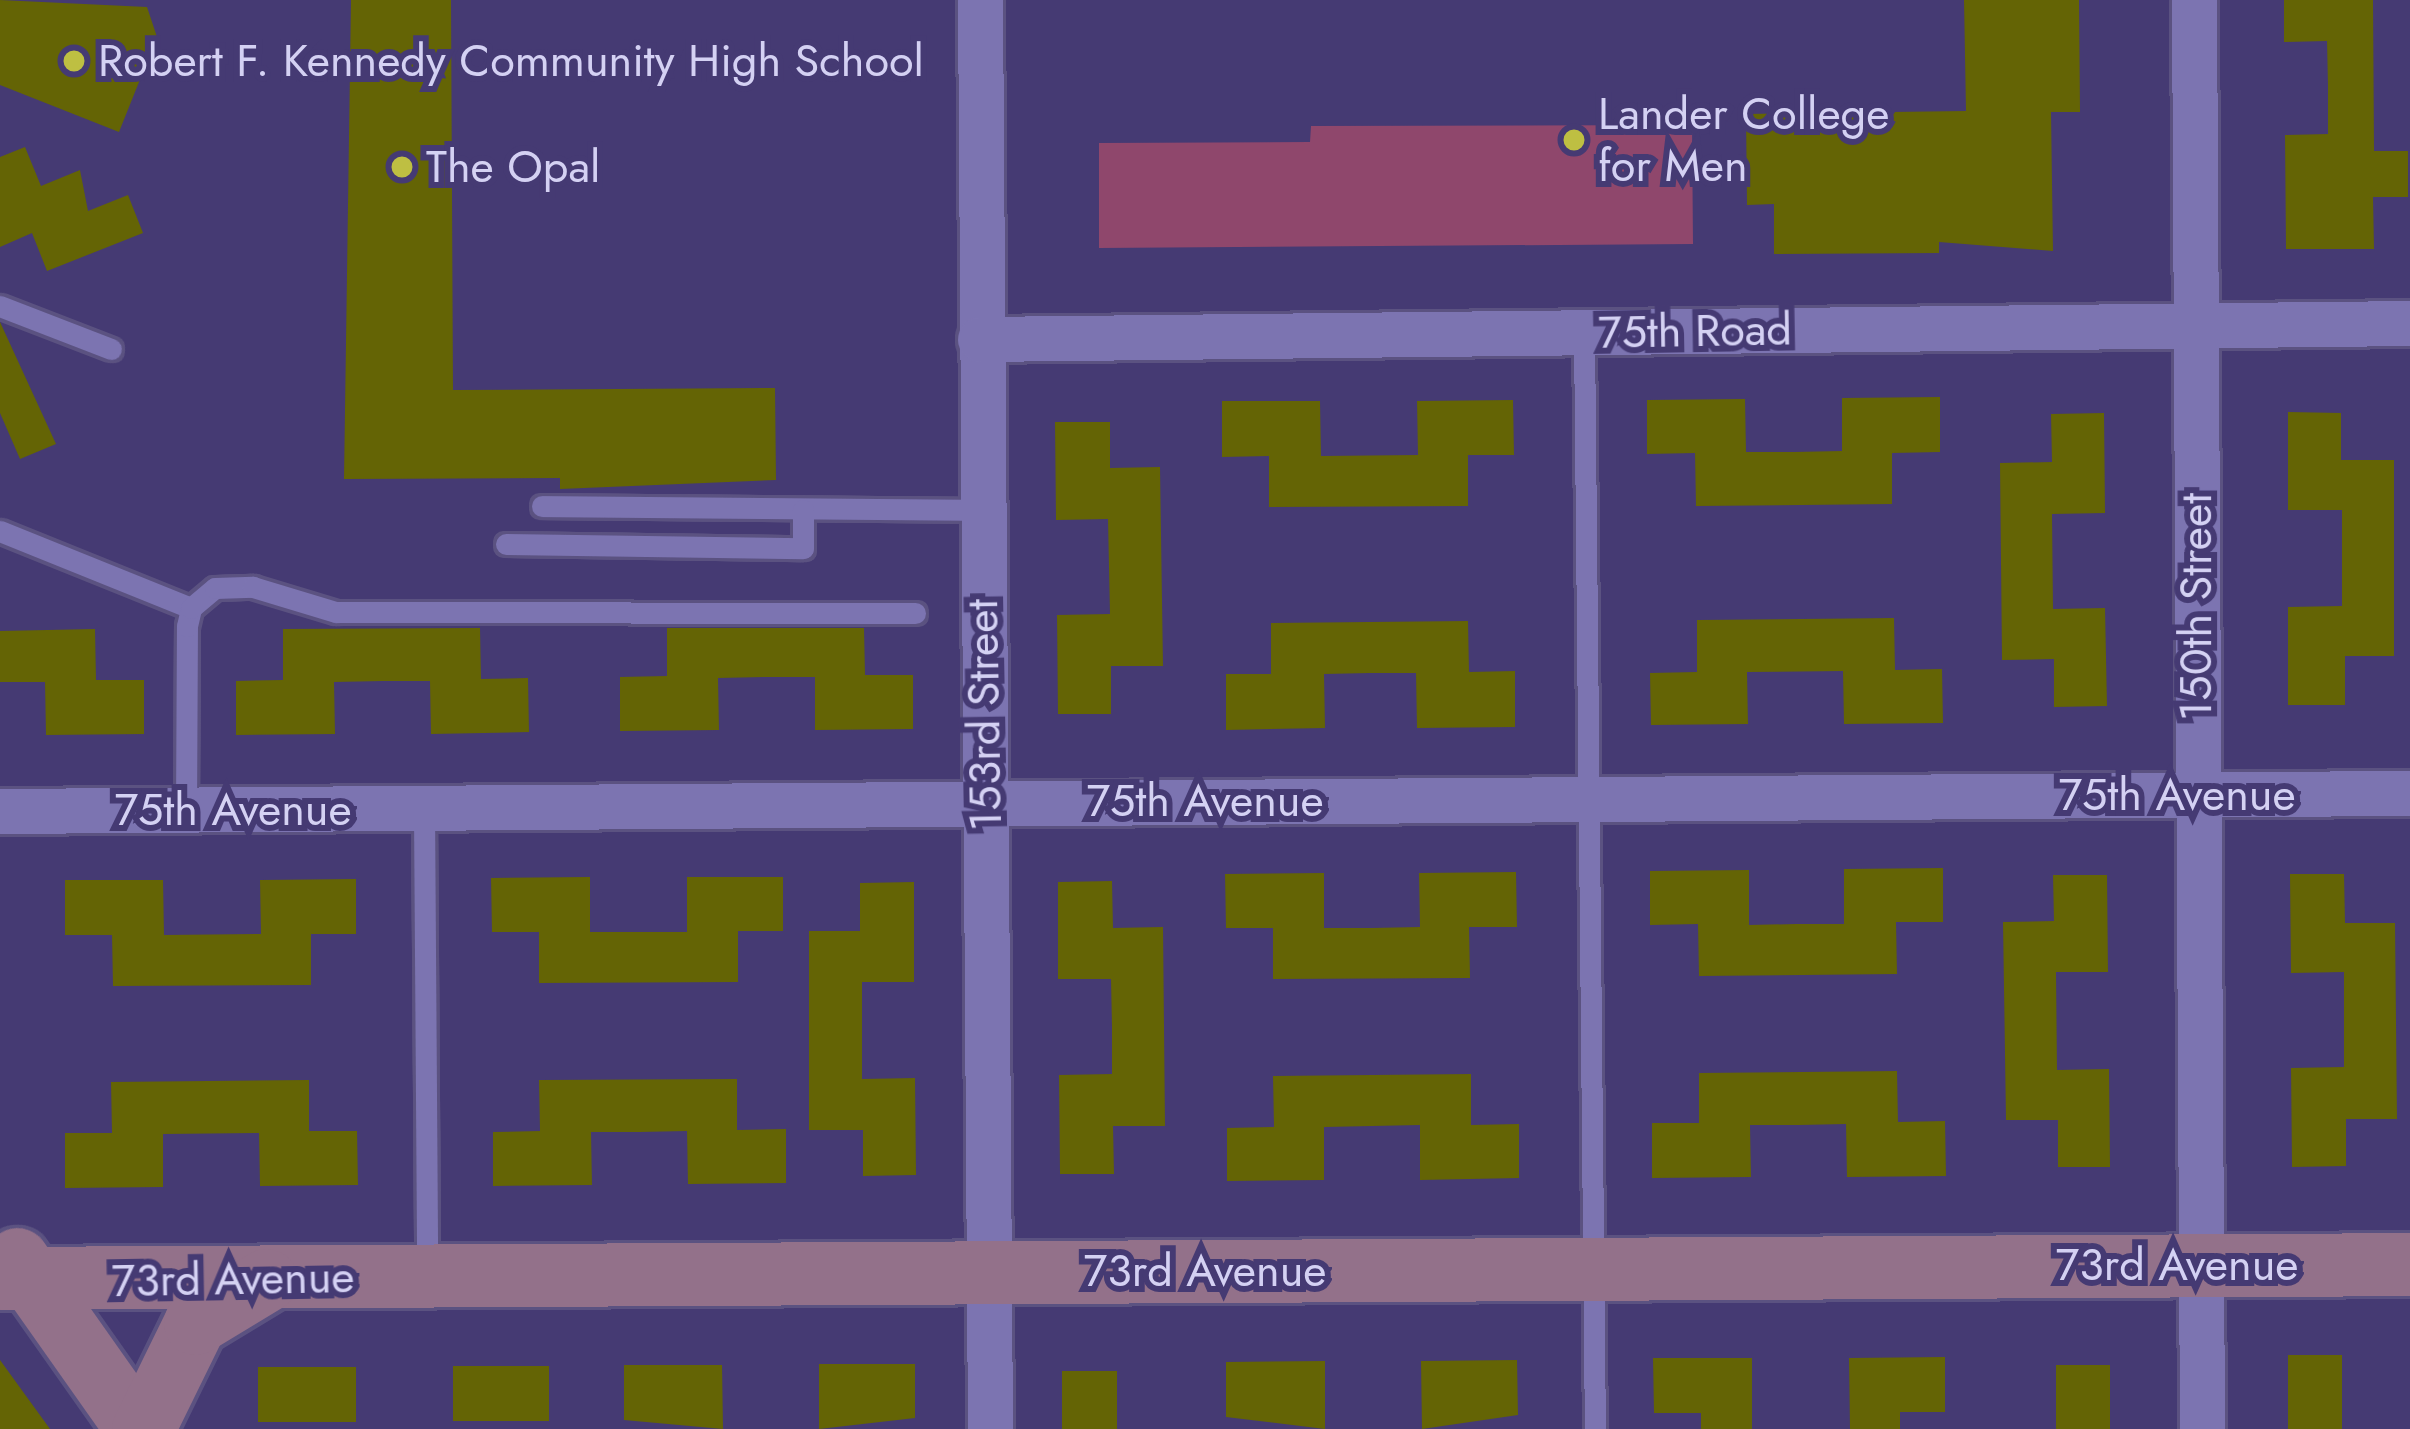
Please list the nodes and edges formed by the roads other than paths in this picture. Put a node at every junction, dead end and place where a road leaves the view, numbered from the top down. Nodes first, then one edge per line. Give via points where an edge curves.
1 (980, 0) edge
2 (2194, 0) edge
3 (0, 306) edge
4 (2410, 323) edge
5 (2195, 324) junction
6 (1584, 332) junction
7 (980, 339) junction
8 (111, 350) dead end
9 (542, 506) dead end
10 (803, 510) junction
11 (982, 511) junction
12 (0, 531) edge
13 (506, 544) dead end
14 (191, 608) junction
15 (915, 613) dead end
16 (2410, 793) edge
17 (2196, 794) junction
18 (1589, 799) junction
19 (986, 803) junction
20 (424, 808) junction
21 (186, 811) junction
22 (0, 812) edge
23 (2410, 1264) edge
24 (2200, 1265) junction
25 (11, 1266) edge
26 (1594, 1268) junction
27 (989, 1273) junction
28 (427, 1277) junction
29 (270, 1278) junction
30 (140, 1429) edge
31 (990, 1429) edge
32 (1595, 1429) edge
33 (2202, 1429) edge

1 - 7 street, 153rd Street
2 - 5 street, 150th Street
3 - 8 lane
4 - 5 street, 75th Road
5 - 6 street, 75th Road
5 - 17 street, 150th Street
6 - 7 street, 75th Road
6 - 18 lane
7 - 11 street, 153rd Street
9 - 10 lane
10 - 11 lane
10 - 13 lane via 802,548
11 - 19 street, 153rd Street
12 - 14 lane
14 - 15 lane via 236,585 336,612
14 - 21 lane
16 - 17 street, 75th Avenue
17 - 18 street, 75th Avenue
17 - 24 street, 150th Street
18 - 19 street, 75th Avenue
18 - 26 lane
19 - 20 street, 75th Avenue
19 - 27 street, 153rd Street
20 - 21 street, 75th Avenue
20 - 28 lane
21 - 22 street, 75th Avenue
23 - 24 street, 73rd Avenue
24 - 26 street, 73rd Avenue
24 - 33 street, 150th Street
25 - 29 street, 73rd Avenue
25 - 30 street
26 - 27 street, 73rd Avenue
26 - 32 lane
27 - 28 street, 73rd Avenue
27 - 31 street, 153rd Street
28 - 29 street, 73rd Avenue
29 - 30 street via 195,1323

